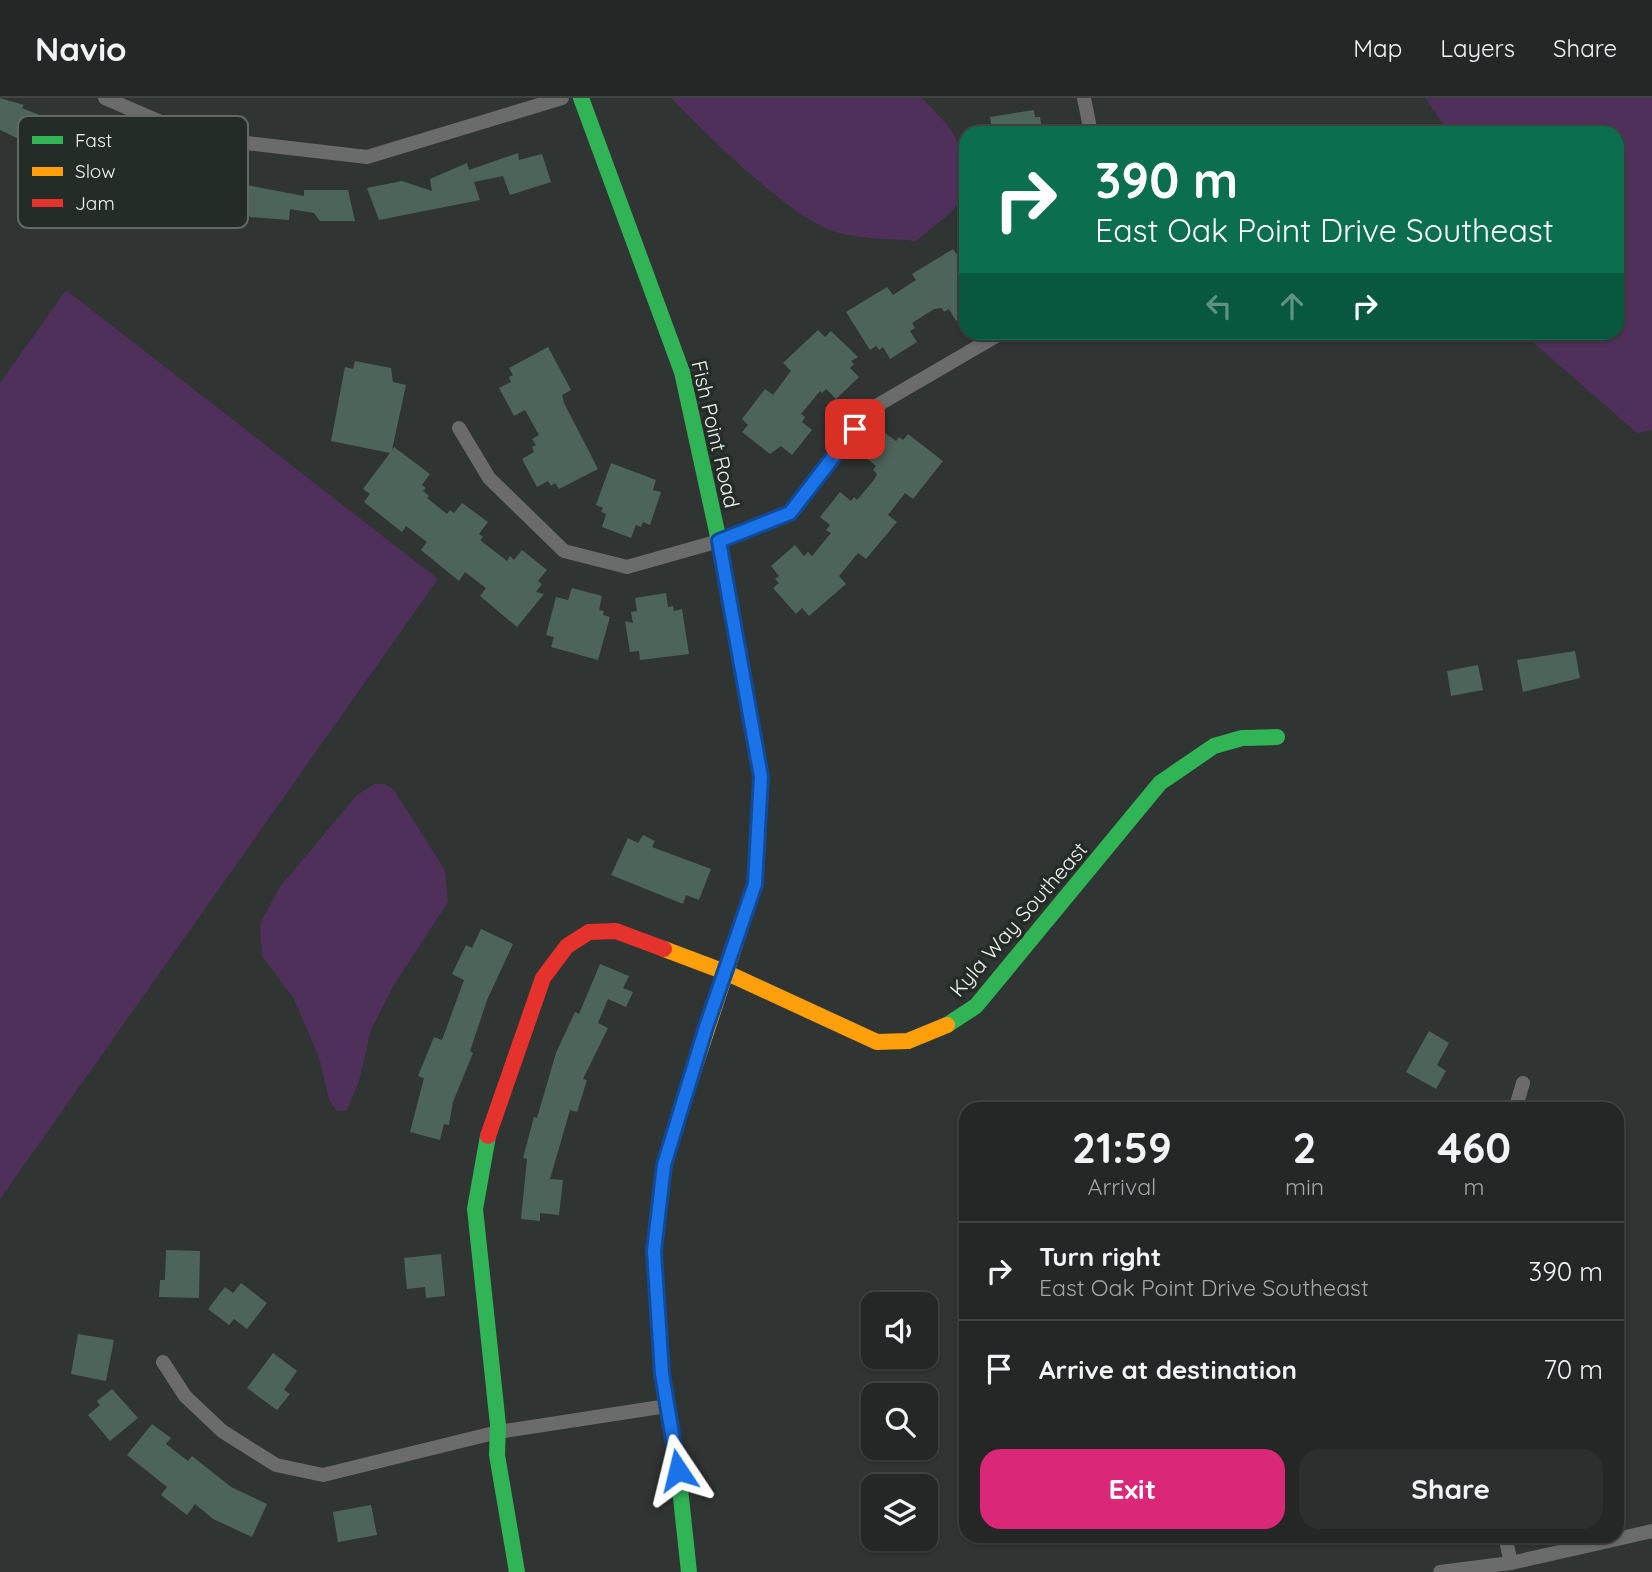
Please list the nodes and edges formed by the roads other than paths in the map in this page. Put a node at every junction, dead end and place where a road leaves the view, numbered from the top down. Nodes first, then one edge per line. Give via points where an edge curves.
1 (105, 98) edge
2 (562, 98) edge
3 (581, 98) edge
4 (1084, 98) edge
5 (147, 116) edge
6 (1090, 126) edge
7 (248, 143) edge
8 (989, 340) edge
9 (459, 428) dead end
10 (719, 541) junction
11 (1277, 737) dead end
12 (725, 972) junction
13 (1523, 1083) dead end
14 (1517, 1102) edge
15 (163, 1362) dead end
16 (667, 1406) junction
17 (498, 1432) junction
18 (1652, 1531) edge
19 (1624, 1537) edge
20 (1507, 1543) edge
21 (1599, 1543) edge
22 (1511, 1563) junction
23 (517, 1572) edge
24 (689, 1572) edge
25 (1440, 1572) edge

1 - 5 street
2 - 7 street via 367,157
3 - 10 street, Fish Point Road via 682,372
4 - 6 street
8 - 10 street via 871,409 790,513
9 - 10 street via 489,478 564,551 626,567
10 - 12 street, Fish Point Road via 761,777 755,884
11 - 12 street, Kyla Way Southeast via 1252,735 1216,743 1160,783 976,1006 937,1031 908,1041 877,1042
12 - 16 street, Fish Point Road via 664,1165 654,1251
12 - 17 street, Kyla Way Southeast via 616,931 589,932 567,946 543,978 494,1118 475,1209
13 - 14 street
15 - 17 street via 185,1396 222,1432 276,1465 323,1475
16 - 17 street
16 - 24 street, Fish Point Road
17 - 23 street, Kyla Way Southeast via 497,1455
18 - 19 street
20 - 22 street
21 - 22 street
22 - 25 street

